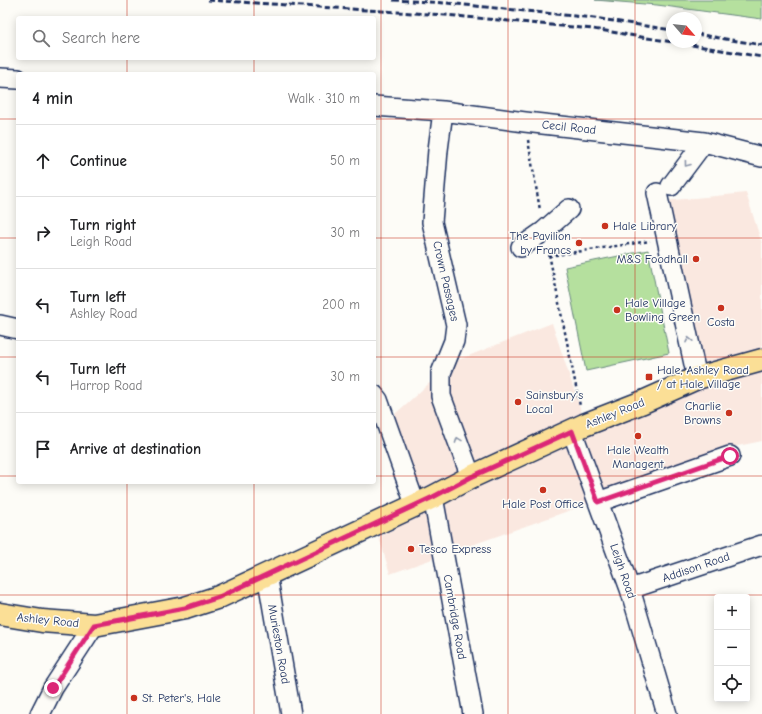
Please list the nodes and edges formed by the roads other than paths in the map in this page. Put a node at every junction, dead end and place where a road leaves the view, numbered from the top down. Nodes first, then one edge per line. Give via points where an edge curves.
1 (0, 78) edge
2 (16, 79) edge
3 (376, 106) edge
4 (443, 111) junction
5 (704, 142) junction
6 (762, 156) edge
7 (569, 209) dead end
8 (521, 247) dead end
9 (0, 325) edge
10 (16, 329) edge
11 (762, 360) edge
12 (697, 378) junction
13 (376, 398) edge
14 (578, 428) junction
15 (730, 456) dead end
16 (471, 477) junction
17 (424, 501) junction
18 (598, 502) junction
19 (762, 545) edge
20 (267, 574) junction
21 (630, 589) junction
22 (0, 614) edge
23 (94, 625) junction
24 (40, 714) edge
25 (292, 714) edge
26 (473, 714) edge
27 (667, 714) edge

1 - 2 street
3 - 4 street, Cecil Road
4 - 5 street, Cecil Road
16 -> 4 street, Crown Passages via 441,396 441,374 454,341 456,325 432,222
5 - 6 street, Cecil Road
5 - 12 street via 664,190
7 - 8 street
9 - 10 street
11 - 12 main road, Ashley Road
12 - 14 main road, Ashley Road
13 - 17 street, Cambridge Road
14 - 16 main road, Ashley Road
14 - 18 street, Leigh Road
15 - 18 street
16 - 17 main road, Ashley Road
17 - 20 main road, Ashley Road
17 - 26 street, Cambridge Road
18 - 21 street, Leigh Road
19 - 21 street, Addison Road
20 - 23 main road, Ashley Road via 219,597 185,608
20 - 25 street, Murieston Road
21 - 27 street, Leigh Road
22 - 23 main road, Ashley Road via 42,621
23 - 24 street via 53,688

